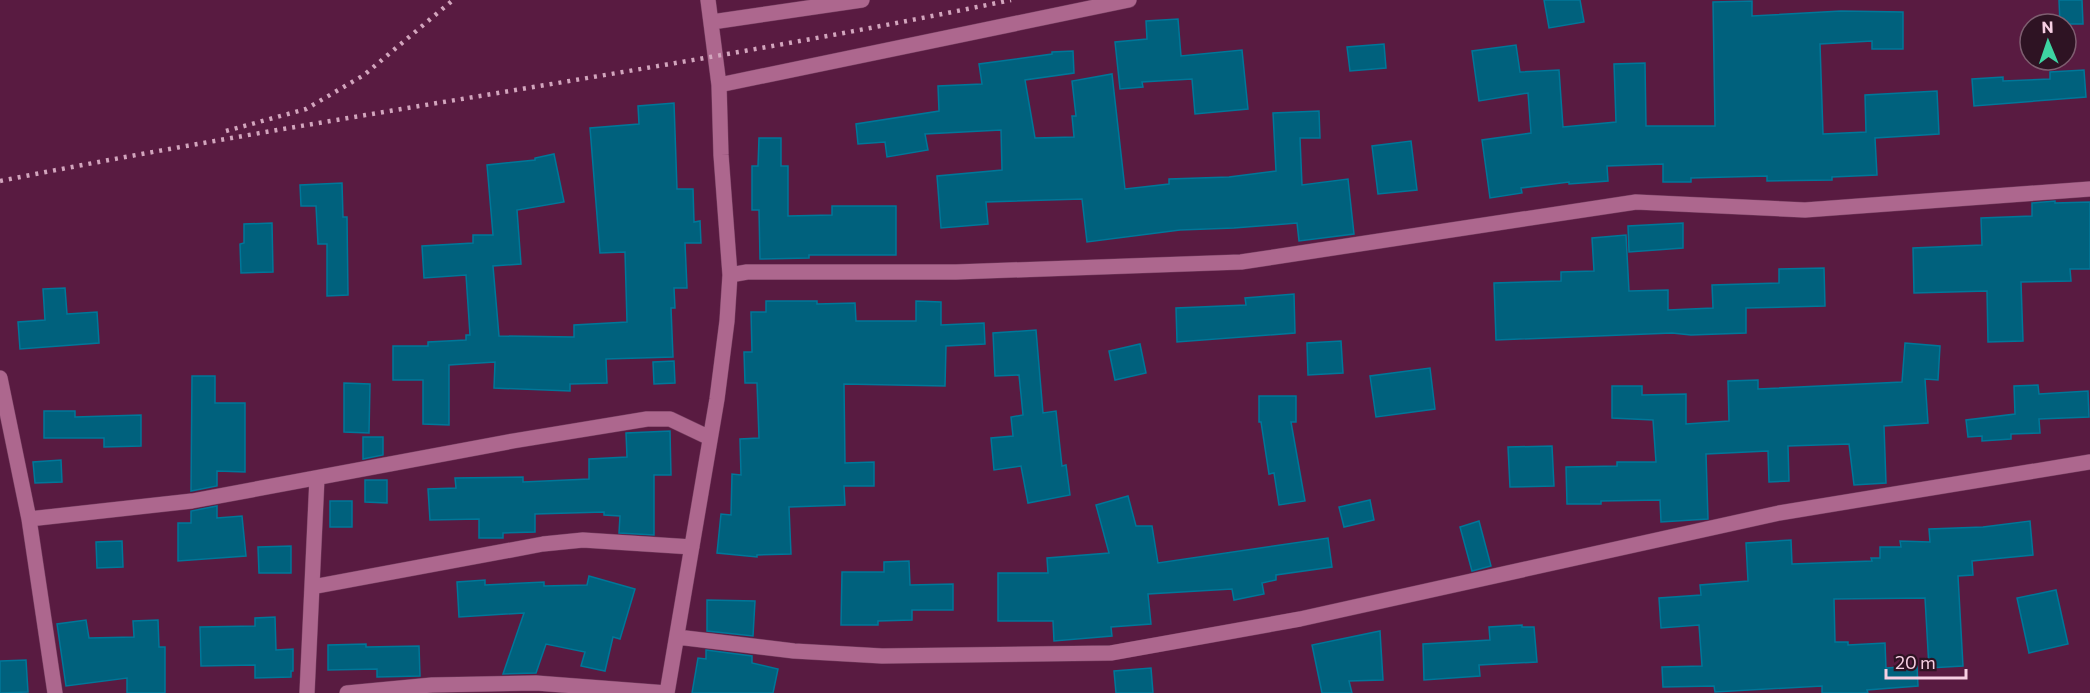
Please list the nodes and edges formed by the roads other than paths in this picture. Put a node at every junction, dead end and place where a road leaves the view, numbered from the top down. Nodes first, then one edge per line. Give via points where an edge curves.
1 (708, 0) edge
2 (862, 0) edge
3 (1129, 0) edge
4 (712, 22) junction
5 (719, 85) junction
6 (2090, 189) edge
7 (730, 275) junction
8 (0, 378) edge
9 (710, 438) junction
10 (2090, 462) edge
11 (317, 478) junction
12 (29, 519) junction
13 (692, 547) junction
14 (312, 587) junction
15 (677, 637) junction
16 (56, 693) edge
17 (307, 693) edge
18 (347, 693) edge
19 (667, 693) edge

1 - 4 street
2 - 4 street
3 - 5 street
4 - 5 street
5 - 7 street
6 - 7 street via 1805,210 1636,202 1241,262
7 - 9 street
8 - 12 street
9 - 11 street via 670,419 647,419
9 - 13 street
10 - 15 street via 1779,513 1300,619 1111,653 882,656 794,651
11 - 12 street via 192,501
11 - 14 street
12 - 16 street
13 - 14 street via 583,540 543,544
13 - 15 street
14 - 17 street
15 - 19 street
18 - 19 street via 432,685 536,682

